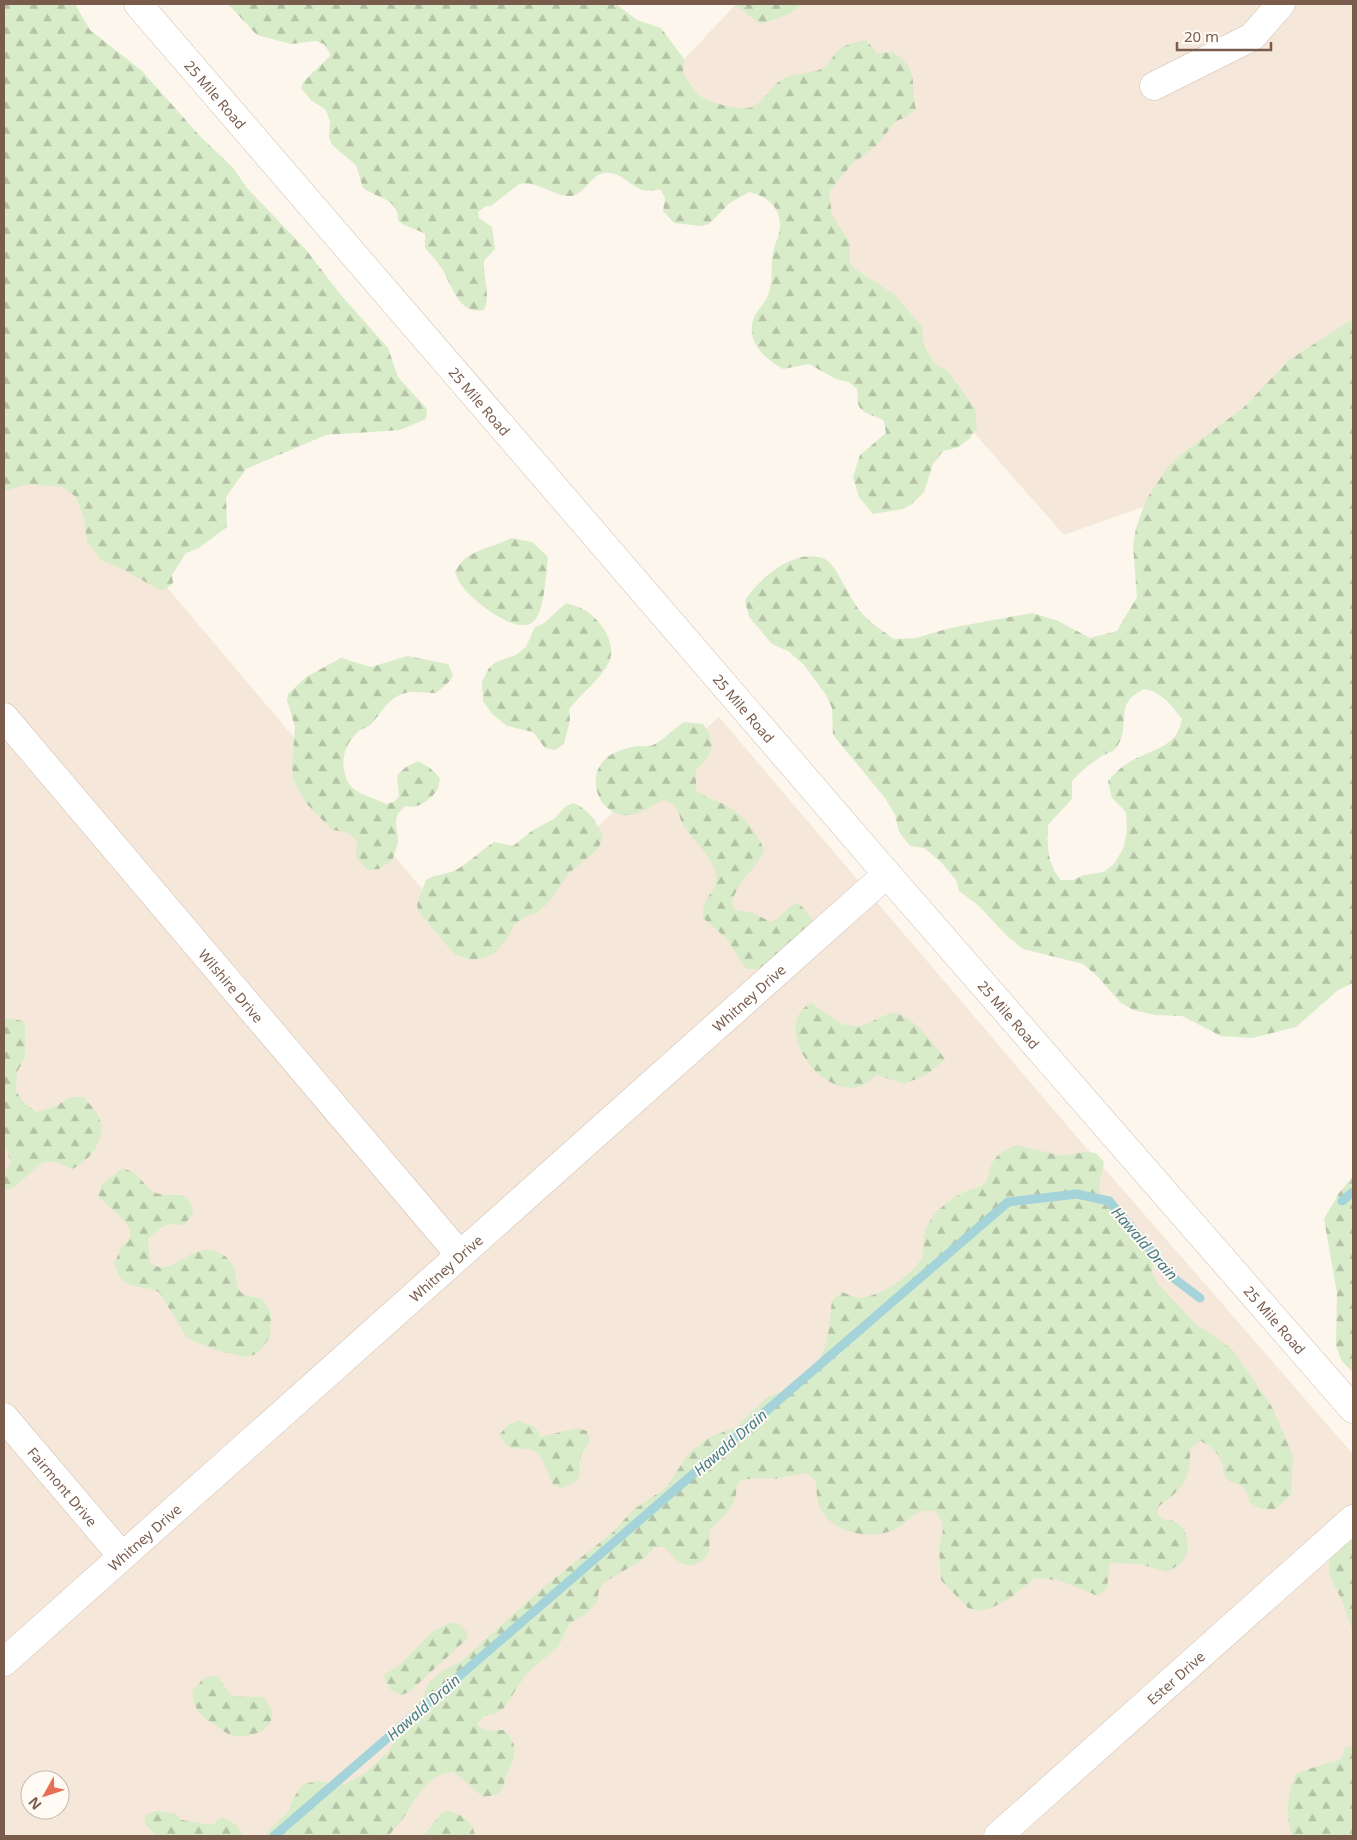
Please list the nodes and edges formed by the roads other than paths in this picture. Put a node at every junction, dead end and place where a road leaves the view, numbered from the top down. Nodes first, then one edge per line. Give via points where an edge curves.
1 (138, 4) edge
2 (1281, 4) edge
3 (1154, 86) dead end
4 (4, 717) edge
5 (887, 874) junction
6 (460, 1255) junction
7 (1353, 1409) edge
8 (4, 1416) edge
9 (1353, 1520) edge
10 (122, 1556) junction
11 (4, 1662) edge
12 (998, 1836) edge

1 - 5 street, 25 Mile Road
2 - 3 street via 1252,37
4 - 6 street, Wilshire Drive
5 - 6 street, Whitney Drive
5 - 7 street, 25 Mile Road
6 - 10 street, Whitney Drive
8 - 10 street, Fairmont Drive
9 - 12 street, Ester Drive
10 - 11 street, Whitney Drive

